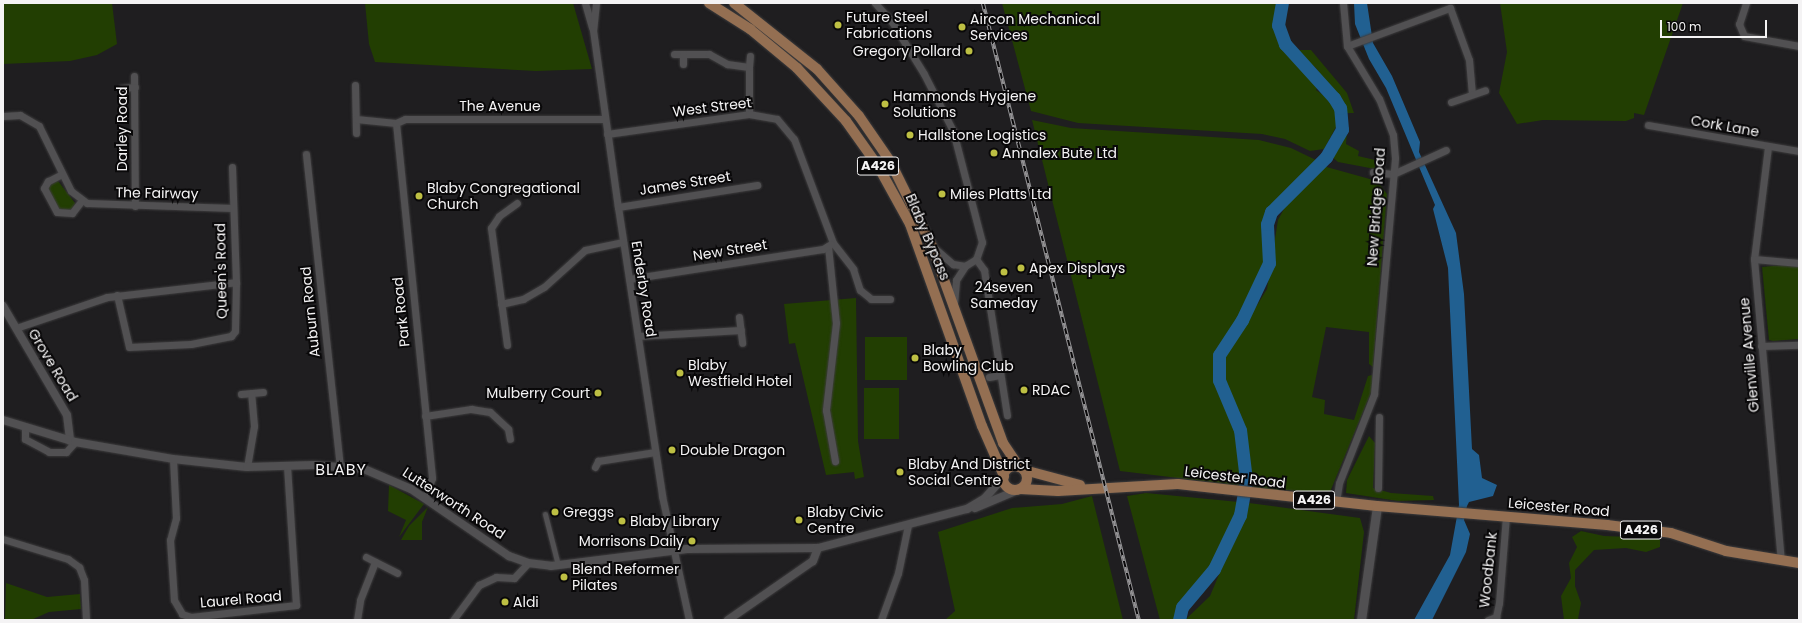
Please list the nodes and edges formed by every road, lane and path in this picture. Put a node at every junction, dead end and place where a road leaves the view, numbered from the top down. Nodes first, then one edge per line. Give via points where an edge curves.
1 (585, 3) edge
2 (596, 3) edge
3 (709, 3) edge
4 (734, 3) edge
5 (875, 3) edge
6 (1343, 3) edge
7 (1746, 3) edge
8 (1449, 5) edge
9 (593, 30) junction
10 (1347, 46) junction
11 (1799, 46) edge
12 (674, 54) dead end
13 (683, 54) junction
14 (750, 56) dead end
15 (683, 64) dead end
16 (749, 67) junction
17 (134, 76) dead end
18 (355, 85) dead end
19 (122, 88) dead end
20 (134, 88) junction
21 (1485, 90) dead end
22 (1472, 94) junction
23 (1451, 102) dead end
24 (749, 114) junction
25 (3, 116) edge
26 (605, 119) junction
27 (356, 120) junction
28 (396, 123) junction
29 (1648, 125) dead end
30 (356, 133) dead end
31 (607, 134) junction
32 (1768, 147) junction
33 (1446, 150) dead end
34 (1799, 150) edge
35 (306, 154) dead end
36 (232, 167) dead end
37 (1373, 172) dead end
38 (62, 174) junction
39 (1393, 174) junction
40 (757, 185) dead end
41 (82, 200) junction
42 (517, 203) dead end
43 (135, 206) junction
44 (618, 207) junction
45 (233, 208) junction
46 (623, 242) junction
47 (931, 244) junction
48 (831, 245) junction
49 (976, 259) junction
50 (1754, 259) junction
51 (1799, 263) edge
52 (965, 266) junction
53 (629, 279) junction
54 (236, 282) junction
55 (117, 295) junction
56 (890, 299) dead end
57 (501, 304) junction
58 (954, 304) junction
59 (3, 306) edge
60 (740, 317) dead end
61 (16, 328) junction
62 (741, 330) junction
63 (638, 336) junction
64 (742, 343) dead end
65 (507, 345) dead end
66 (1799, 345) edge
67 (1761, 346) junction
68 (1000, 376) junction
69 (989, 377) dead end
70 (263, 392) dead end
71 (251, 393) junction
72 (241, 394) dead end
73 (1007, 415) dead end
74 (425, 416) junction
75 (1379, 417) dead end
76 (3, 420) edge
77 (1365, 424) junction
78 (25, 427) junction
79 (1379, 432) junction
80 (510, 439) dead end
81 (72, 441) junction
82 (655, 452) junction
83 (172, 459) junction
84 (835, 461) dead end
85 (287, 465) junction
86 (340, 466) junction
87 (247, 467) junction
88 (596, 467) dead end
89 (1021, 468) junction
90 (1004, 476) junction
91 (1090, 488) junction
92 (1378, 488) dead end
93 (1019, 489) junction
94 (425, 497) junction
95 (1336, 502) junction
96 (1377, 506) junction
97 (967, 509) junction
98 (545, 514) dead end
99 (1506, 516) junction
100 (908, 525) junction
101 (3, 539) edge
102 (818, 548) junction
103 (672, 551) junction
104 (366, 557) dead end
105 (557, 560) dead end
106 (1781, 561) junction
107 (375, 562) junction
108 (528, 563) junction
109 (1799, 563) edge
110 (397, 573) dead end
111 (86, 620) edge
112 (357, 620) edge
113 (453, 620) edge
114 (689, 620) edge
115 (728, 620) edge
116 (880, 620) edge
117 (1361, 620) edge
118 (1488, 620) edge

1 - 9 street, Enderby Road
2 - 9 street, Enderby Road
3 - 90 main road, Blaby Bypass / A426 via 750,29 797,68 846,121 878,166 910,224
4 - 47 main road, Blaby Bypass / A426 via 806,59 859,116 890,161
5 - 49 street via 892,22 924,74 953,131 982,242
6 - 10 street, New Bridge Road
7 - 11 street via 1739,24 1744,36
8 - 10 street
8 - 22 street via 1469,60
9 - 26 street, Enderby Road
10 - 39 street, New Bridge Road via 1368,77 1390,128 1394,146
12 - 13 street
13 - 15 street
13 - 16 street via 709,54 727,64
14 - 16 street
16 - 24 street
17 - 20 street, Darley Road
18 - 27 street
19 - 20 street
20 - 43 street, Darley Road
21 - 22 street
22 - 23 street
24 - 31 street, West Street
24 - 48 street, West Street via 777,118 791,133
25 - 38 street via 20,115 39,126
26 - 28 street, The Avenue via 411,119
26 - 31 street, Enderby Road
27 - 28 street via 386,119
27 - 30 street
28 - 74 street, Park Road
29 - 32 street, Cork Lane
31 - 44 street, Enderby Road
32 - 34 street, Cork Lane
32 - 50 street, Glenville Avenue
33 - 39 street
35 - 86 street, Auburn Road
36 - 45 street, Queen's Road
37 - 39 street
38 - 41 street via 71,191
38 - 41 street via 48,181 44,188 57,212 72,213
39 - 77 street, New Bridge Road via 1378,371
40 - 44 street, James Street
41 - 43 street, The Fairway via 94,205
42 - 57 street via 499,216 491,228
43 - 45 street, The Fairway
44 - 46 street, Enderby Road
45 - 54 street, Queen's Road
46 - 53 street, Enderby Road
46 - 57 street via 585,250 544,287 523,299
47 - 52 street via 953,264
47 - 58 main road, Blaby Bypass / A426
48 - 53 street, New Street
48 - 56 street via 853,269 860,290 871,298
48 - 84 street via 836,323 826,410
49 - 52 street
49 - 68 street via 984,270
50 - 51 street
50 - 67 street, Glenville Avenue
52 - 58 street via 956,280
53 - 63 street, Enderby Road
54 - 55 street
54 - 55 street, Queen's Road via 235,331 231,336 191,344 129,347
55 - 61 street
57 - 65 street
58 - 89 main road, Blaby Bypass / A426 via 1003,443
59 - 61 street, Grove Road
60 - 62 street
61 - 81 street, Grove Road via 67,415
62 - 63 street
62 - 64 street
63 - 82 street, Enderby Road
66 - 67 street
67 - 106 street, Glenville Avenue
68 - 69 street
68 - 73 street
70 - 71 street
71 - 72 street
71 - 87 street via 254,426
74 - 80 street via 472,409 490,412 508,430
74 - 94 street, Park Road via 432,478
75 - 79 street
76 - 78 street, Lutterworth Road
77 - 79 street
77 - 95 street, New Bridge Road via 1339,483
78 - 81 street, Lutterworth Road
78 - 81 street via 23,434 27,442 49,452 66,452
79 - 92 street via 1375,475
81 - 83 street, Lutterworth Road
82 - 88 street via 598,461
82 - 103 street, Enderby Road
83 - 85 street, Laurel Road via 175,524 170,540 174,600 182,614 191,617 296,605
83 - 87 street, Lutterworth Road
85 - 86 street, Lutterworth Road
85 - 87 street, Lutterworth Road
86 - 94 street, Lutterworth Road via 381,474
89 - 90 main road via 1008,469
89 - 91 main road, Leicester Road / A426
89 - 93 main road via 1027,480
90 - 93 main road via 1008,487
90 - 97 street via 985,498
91 - 93 main road, Leicester Road / A426 via 1050,491
91 - 95 main road, Leicester Road / A426 via 1178,484
93 - 97 street via 991,504
94 - 108 street, Lutterworth Road via 489,544
95 - 96 main road, Leicester Road / A426
96 - 99 main road, Leicester Road / A426
96 - 117 main road
97 - 100 street
98 - 105 street
99 - 106 main road, Leicester Road / A426 via 1671,533 1726,552
99 - 118 street, Woodbank via 1499,603 1496,617
100 - 102 street
100 - 116 street via 898,573
101 - 111 street via 68,559 79,567 84,580
102 - 103 street
102 - 115 street via 813,561
103 - 108 street, Lutterworth Road via 554,566
103 - 114 street, Enderby Road
104 - 107 street
106 - 109 main road, Leicester Road / A426
107 - 110 street
107 - 112 street via 360,600
108 - 113 street via 514,578 496,577 478,585

